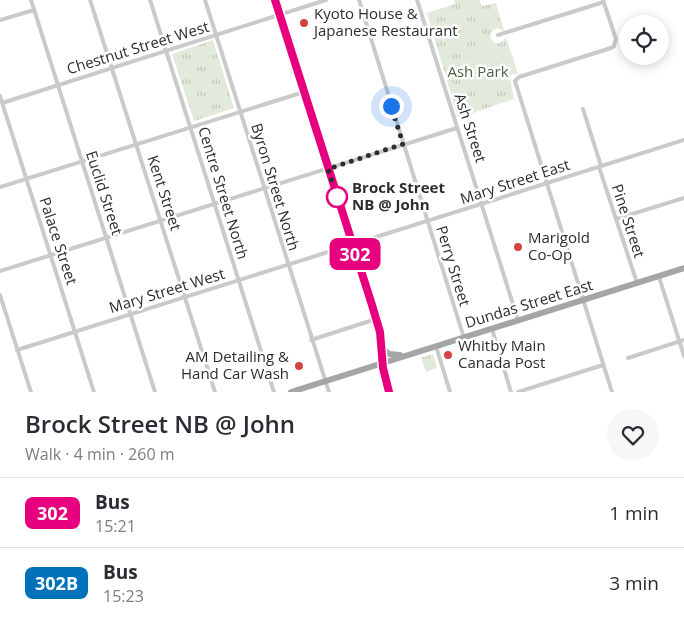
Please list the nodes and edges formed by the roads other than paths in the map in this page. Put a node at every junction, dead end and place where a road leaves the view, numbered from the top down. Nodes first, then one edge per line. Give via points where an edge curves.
1 (31, 0) edge
2 (90, 0) edge
3 (150, 0) edge
4 (204, 0) edge
5 (275, 0) edge
6 (326, 0) edge
7 (359, 0) edge
8 (417, 0) edge
9 (603, 1) edge
10 (34, 10) junction
11 (280, 15) junction
12 (0, 20) edge
13 (216, 35) junction
14 (498, 35) dead end
15 (167, 51) junction
16 (112, 68) junction
17 (58, 85) junction
18 (304, 92) junction
19 (0, 96) edge
20 (2, 103) junction
21 (584, 109) dead end
22 (240, 112) junction
23 (191, 127) junction
24 (457, 128) junction
25 (684, 140) edge
26 (136, 144) junction
27 (403, 144) junction
28 (82, 162) junction
29 (600, 166) junction
30 (328, 169) junction
31 (27, 179) junction
32 (547, 184) junction
33 (0, 187) edge
34 (264, 189) junction
35 (684, 198) edge
36 (215, 204) junction
37 (482, 204) junction
38 (616, 220) junction
39 (161, 221) junction
40 (428, 221) junction
41 (106, 238) junction
42 (352, 244) junction
43 (50, 255) junction
44 (288, 265) junction
45 (684, 268) edge
46 (0, 271) edge
47 (659, 276) junction
48 (239, 280) junction
49 (636, 283) junction
50 (0, 295) edge
51 (185, 297) junction
52 (583, 300) junction
53 (131, 314) junction
54 (376, 319) junction
55 (518, 320) junction
56 (492, 329) junction
57 (75, 332) junction
58 (464, 338) junction
59 (311, 340) junction
60 (682, 341) edge
61 (436, 346) junction
62 (382, 348) junction
63 (17, 350) junction
64 (405, 355) junction
65 (684, 356) edge
66 (628, 358) dead end
67 (382, 363) junction
68 (603, 365) junction
69 (325, 380) junction
70 (31, 392) edge
71 (94, 392) edge
72 (155, 392) edge
73 (215, 392) edge
74 (274, 392) edge
75 (291, 392) edge
76 (328, 392) edge
77 (390, 392) edge
78 (450, 392) edge
79 (512, 392) edge
80 (518, 392) edge
81 (612, 392) edge

1 - 10 street, Euclid Street
2 - 16 street, Kent Street
3 - 15 street, Centre Street North
4 - 13 street, Byron Street North
5 - 11 main road
6 - 11 street, Chestnut Street West
7 - 27 street, Perry Street
8 - 24 street, Ash Street
9 - 14 street
9 - 32 street via 616,39 614,46 516,79
10 - 12 street
10 - 17 street, Euclid Street
11 - 13 street, Chestnut Street West
11 - 18 main road
13 - 15 street, Chestnut Street West
13 - 22 street, Byron Street North
15 - 16 street, Chestnut Street West
15 - 23 street, Centre Street North
16 - 17 street, Chestnut Street West
16 - 26 street, Kent Street
17 - 20 street, Chestnut Street West
17 - 28 street, Euclid Street
18 - 22 street
18 - 30 main road
19 - 20 street, Palace Street
20 - 31 street, Palace Street
21 - 29 street, Pine Street
22 - 23 street
22 - 34 street, Byron Street North
23 - 26 street
23 - 36 street, Centre Street North
24 - 27 street
24 - 37 street, Ash Street
25 - 29 street, Mary Street East
26 - 28 street
26 - 39 street, Kent Street
27 - 30 street
27 - 40 street, Perry Street
28 - 31 street
28 - 41 street, Euclid Street
29 - 32 street, Mary Street East
29 - 38 street, Pine Street
30 - 34 street
30 - 42 main road
31 - 33 street
31 - 43 street, Palace Street
32 - 37 street, Mary Street East
32 - 52 street
34 - 36 street
34 - 44 street, Byron Street North
35 - 38 street
36 - 39 street
36 - 48 street, Centre Street North
37 - 40 street, Mary Street East
37 - 55 street, Ash Street
38 - 49 street, Pine Street
39 - 41 street
39 - 51 street, Kent Street
40 - 42 street, Mary Street East
40 - 58 street, Perry Street
41 - 43 street
41 - 53 street, Euclid Street
42 - 44 street, Mary Street West
42 - 54 main road
43 - 46 street
43 - 57 street, Palace Street
44 - 48 street, Mary Street West
44 - 59 street, Byron Street North
45 - 47 main road, Dundas Street East
47 - 49 main road, Dundas Street East
47 - 60 street
48 - 51 street, Mary Street West
48 - 74 street, Centre Street North
49 - 52 main road, Dundas Street East
50 - 63 street
51 - 53 street, Mary Street West
51 - 73 street, Kent Street
52 - 55 main road, Dundas Street East
52 - 68 street
53 - 57 street, Mary Street West
53 - 72 street, Euclid Street
54 - 59 street
54 - 62 main road
55 - 56 main road, Dundas Street East
56 - 58 main road, Dundas Street East
56 - 79 street
57 - 63 street, Mary Street West
57 - 71 street, Palace Street
58 - 61 main road, Dundas Street East
59 - 69 street, Byron Street North
60 - 65 street
60 - 66 street
61 - 64 main road, Dundas Street East
61 - 78 street
62 - 64 main road via 389,354
62 - 67 main road
63 - 70 street
64 - 67 main road, Dundas Street East
67 - 69 main road, Dundas Street East
67 - 77 main road
68 - 80 street
68 - 81 street
69 - 75 main road, Dundas Street East
69 - 76 street, Byron Street North

